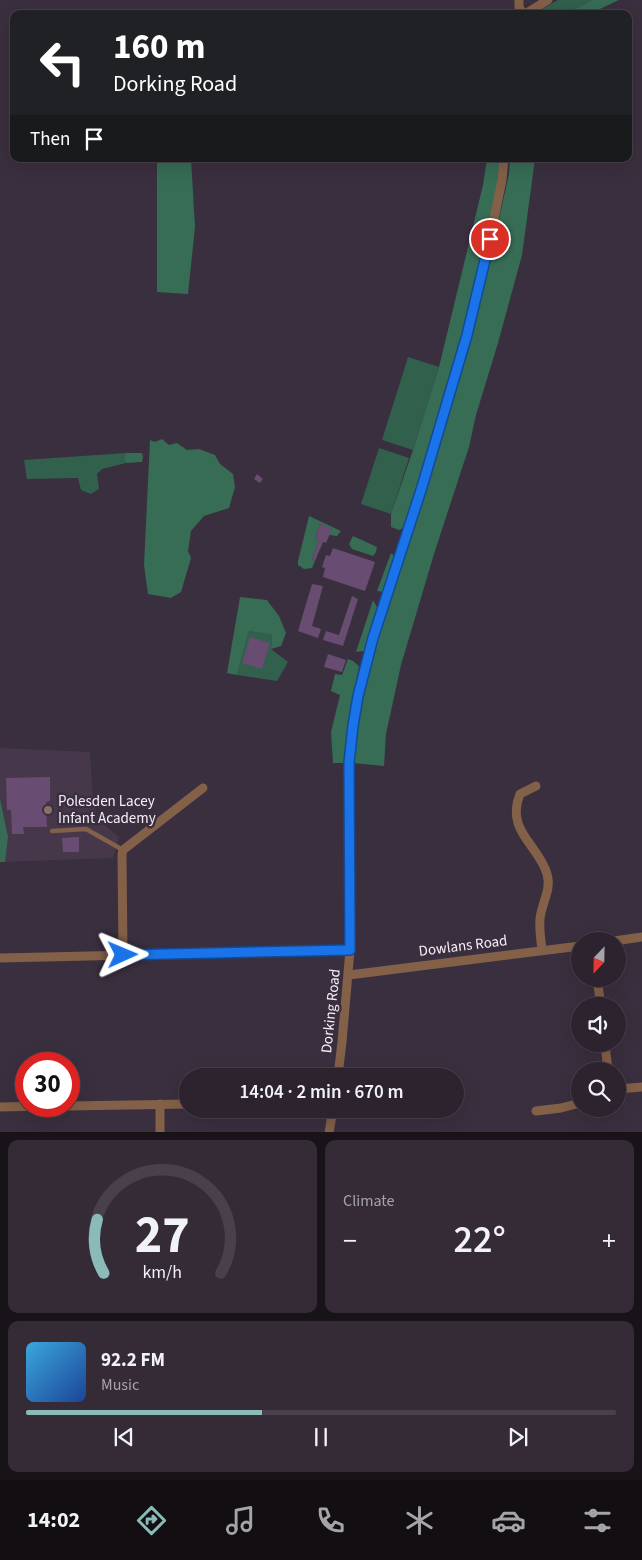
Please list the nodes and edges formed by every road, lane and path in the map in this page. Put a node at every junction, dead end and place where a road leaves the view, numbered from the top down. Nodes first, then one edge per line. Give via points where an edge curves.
1 (548, 0) edge
2 (531, 10) edge
3 (504, 162) edge
4 (536, 786) dead end
5 (203, 788) dead end
6 (52, 831) dead end
7 (123, 850) junction
8 (642, 937) edge
9 (626, 939) edge
10 (571, 947) edge
11 (350, 950) junction
12 (542, 950) junction
13 (123, 955) junction
14 (0, 958) edge
15 (349, 975) junction
16 (339, 1068) edge
17 (642, 1087) edge
18 (626, 1088) edge
19 (160, 1104) junction
20 (179, 1104) edge
21 (571, 1105) edge
22 (80, 1106) edge
23 (0, 1107) edge
24 (15, 1107) edge
25 (536, 1111) dead end
26 (331, 1118) edge
27 (160, 1132) edge
28 (329, 1132) edge

1 - 2 street
3 - 11 street, Dorking Road via 486,258 467,335 358,696 349,763
4 - 12 street via 520,794 517,813 521,830 548,876 540,918
5 - 7 street
6 - 7 lane via 86,829
7 - 13 street
8 - 9 street
10 - 12 street, Dowlans Road
11 - 13 street
11 - 15 street, Dorking Road
12 - 15 street, Dowlans Road
13 - 14 street
15 - 16 street, Dorking Road
17 - 18 street
19 - 20 street
19 - 22 street
19 - 27 street
21 - 25 street
23 - 24 street
26 - 28 street

